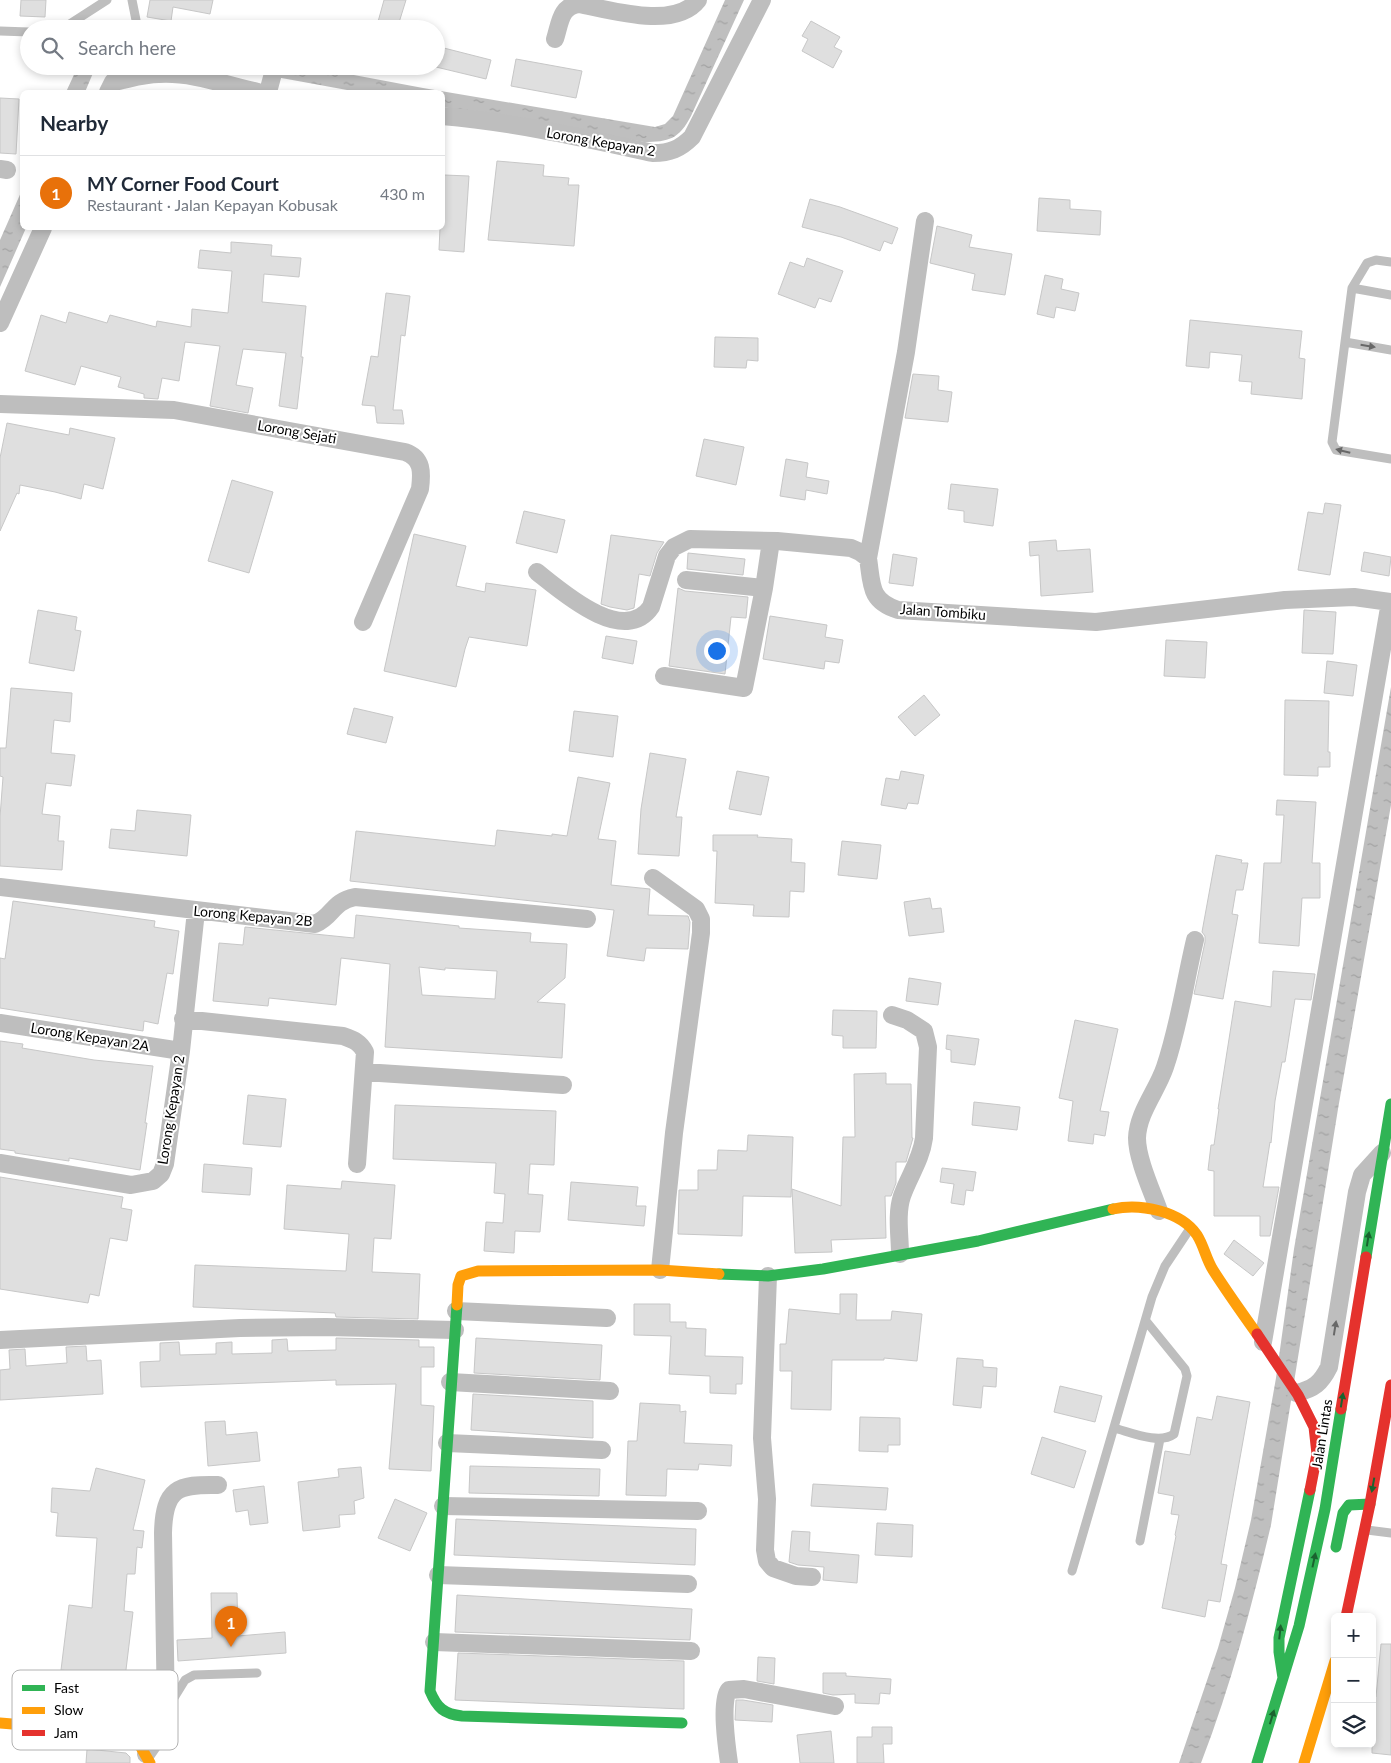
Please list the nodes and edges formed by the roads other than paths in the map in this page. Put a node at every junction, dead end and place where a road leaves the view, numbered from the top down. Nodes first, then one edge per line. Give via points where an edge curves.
1 (107, 0) edge
2 (132, 0) edge
3 (698, 0) edge
4 (762, 0) edge
5 (76, 20) edge
6 (135, 20) edge
7 (0, 31) edge
8 (20, 32) edge
9 (555, 39) dead end
10 (118, 75) edge
11 (148, 75) edge
12 (179, 75) edge
13 (111, 87) edge
14 (249, 90) edge
15 (445, 116) edge
16 (925, 221) dead end
17 (42, 230) edge
18 (1391, 262) edge
19 (1352, 288) junction
20 (1391, 295) edge
21 (0, 323) edge
22 (1345, 342) junction
23 (1391, 350) edge
24 (0, 404) edge
25 (1391, 459) edge
26 (771, 541) junction
27 (868, 558) junction
28 (537, 572) dead end
29 (686, 580) dead end
30 (764, 588) junction
31 (1390, 599) edge
32 (363, 622) dead end
33 (664, 676) dead end
34 (653, 878) dead end
35 (0, 887) edge
36 (196, 911) junction
37 (587, 920) dead end
38 (1194, 940) dead end
39 (892, 1015) dead end
40 (183, 1019) junction
41 (0, 1023) edge
42 (181, 1051) junction
43 (364, 1072) junction
44 (563, 1086) dead end
45 (1391, 1104) edge
46 (1382, 1153) junction
47 (0, 1163) edge
48 (357, 1164) dead end
49 (1159, 1211) junction
50 (1191, 1228) junction
51 (900, 1254) junction
52 (660, 1270) junction
53 (768, 1276) junction
54 (456, 1311) junction
55 (607, 1318) dead end
56 (1146, 1321) junction
57 (454, 1330) junction
58 (0, 1340) edge
59 (1263, 1342) junction
60 (450, 1382) junction
61 (1391, 1386) edge
62 (610, 1391) dead end
63 (1296, 1393) junction
64 (1114, 1428) junction
65 (1160, 1439) junction
66 (447, 1443) junction
67 (602, 1450) dead end
68 (1379, 1453) junction
69 (1391, 1455) edge
70 (218, 1485) dead end
71 (1370, 1504) junction
72 (443, 1506) junction
73 (698, 1511) dead end
74 (1365, 1530) junction
75 (1391, 1533) edge
76 (1140, 1541) dead end
77 (1334, 1562) dead end
78 (1072, 1571) dead end
79 (438, 1574) junction
80 (812, 1577) dead end
81 (1324, 1577) dead end
82 (688, 1584) dead end
83 (1308, 1588) junction
84 (1347, 1613) edge
85 (434, 1642) junction
86 (691, 1651) dead end
87 (165, 1670) edge
88 (257, 1673) dead end
89 (1331, 1675) edge
90 (1284, 1680) junction
91 (178, 1692) edge
92 (835, 1706) dead end
93 (682, 1723) dead end
94 (1314, 1735) junction
95 (729, 1763) edge
96 (1257, 1763) edge
97 (1304, 1763) edge
98 (1314, 1763) edge

1 - 5 lane
2 - 6 lane
3 - 9 street via 671,15 649,17 571,5 563,12
4 - 15 street, Lorong Kepayan 2 via 692,137 676,150 653,153 578,137
7 - 8 lane
10 - 13 lane
11 - 13 street
12 - 14 street
16 - 27 street, Jalan Tombiku via 906,352
17 - 21 street
18 - 19 lane via 1376,260 1367,263
19 - 20 lane
19 - 22 lane
22 -> 23 lane
25 -> 22 lane via 1336,450 1332,442
24 - 32 street, Lorong Sejati via 174,410 413,455 422,475 420,489
26 - 27 street via 851,548
26 - 28 street via 690,539 682,542 667,556 646,614 618,622 574,600
26 - 30 street
27 - 31 street, Jalan Tombiku via 872,590 876,597 888,607 898,610 1096,622 1285,600
29 - 30 street
30 - 33 street via 744,688
31 - 59 street
34 - 52 street via 696,909 702,933 674,1134
35 - 36 street, Lorong Kepayan 2B
36 - 37 street, Lorong Kepayan 2B via 315,924 324,921 339,902 355,897
36 - 40 street, Lorong Kepayan 2
38 - 49 street via 1165,1068 1139,1123 1139,1154
39 - 51 street via 924,1031 928,1047 924,1138 920,1157 900,1205
40 - 42 street, Lorong Kepayan 2
40 - 43 street via 342,1036 361,1044 365,1052
41 - 42 street, Lorong Kepayan 2A
42 - 47 street, Lorong Kepayan 2 via 165,1164 161,1174 153,1180 130,1184
43 - 44 street
43 - 48 street
45 - 46 main road, Jalan Lintas
63 -> 46 street via 1314,1388 1329,1367 1357,1192 1362,1175
83 -> 46 main road, Jalan Lintas via 1325,1509
49 - 50 main road
49 - 51 main road via 1122,1207 1001,1237
50 - 56 lane via 1165,1266
50 - 59 main road via 1200,1238 1211,1268
51 - 53 main road
52 - 53 main road
52 - 54 main road via 468,1273 461,1276 458,1285
53 - 80 street via 762,1438 767,1499 765,1550 767,1561 773,1568 796,1576
54 - 55 street
54 - 57 main road
56 - 64 lane
56 - 65 lane via 1186,1369 1187,1376 1174,1434
57 - 58 street via 240,1328
57 - 60 main road
59 - 63 main road
60 - 62 street
60 - 66 main road
61 - 68 main road
90 -> 63 main road via 1279,1652 1281,1621 1317,1454 1315,1429
64 - 65 lane
64 - 78 lane
65 - 76 lane
66 - 67 street
66 - 72 main road
68 - 69 lane
68 -> 71 main road
70 - 87 street via 182,1487 166,1504 163,1518
71 - 74 main road
71 - 77 main road via 1349,1505 1343,1513
72 - 73 street
72 - 79 main road
74 - 75 lane
74 - 84 main road
79 - 82 street
79 - 85 main road
81 - 83 main road
83 - 90 main road, Jalan Lintas
85 - 86 street
85 - 93 main road via 430,1691 441,1711 449,1714
88 - 91 lane via 194,1675 185,1680
89 - 94 main road
96 -> 90 main road, Jalan Lintas
92 - 95 street via 744,1689 729,1690 725,1700
94 - 97 main road
94 - 98 main road

